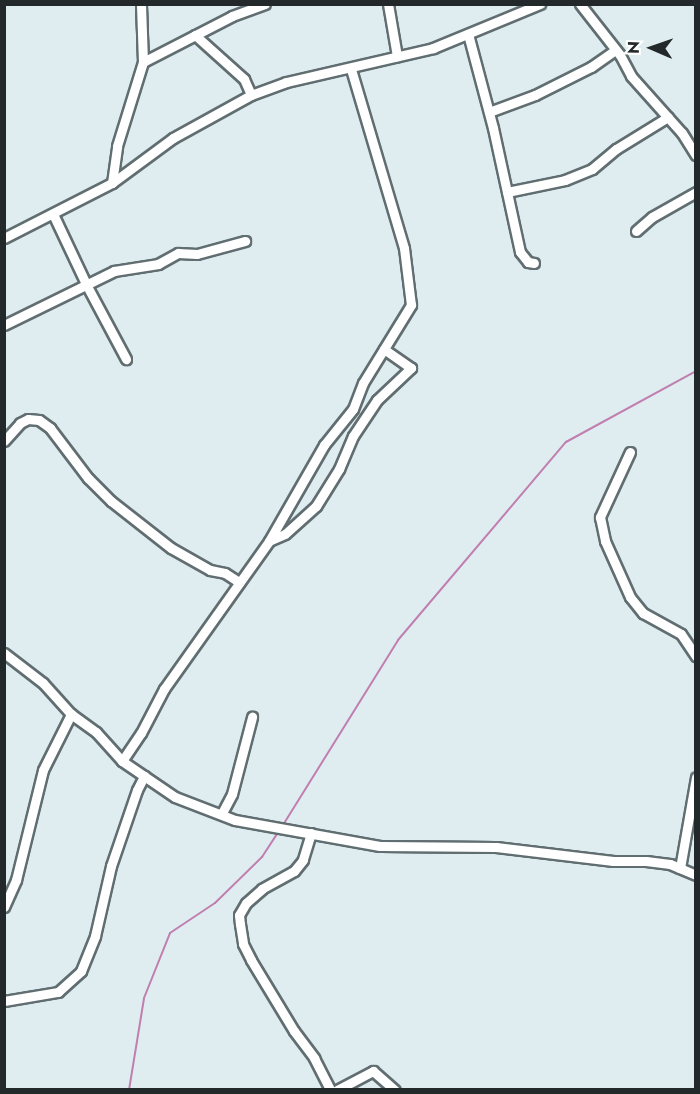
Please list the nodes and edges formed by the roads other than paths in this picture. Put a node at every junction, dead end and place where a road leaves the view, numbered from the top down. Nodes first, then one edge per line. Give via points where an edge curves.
1 (141, 4) edge
2 (265, 4) edge
3 (388, 4) edge
4 (540, 4) edge
5 (580, 4) edge
6 (468, 34) junction
7 (195, 35) junction
8 (615, 50) junction
9 (397, 56) junction
10 (143, 62) junction
11 (351, 69) junction
12 (251, 95) junction
13 (489, 112) junction
14 (668, 117) junction
15 (696, 155) edge
16 (112, 183) junction
17 (507, 192) junction
18 (696, 192) edge
19 (53, 214) junction
20 (636, 231) dead end
21 (4, 238) edge
22 (245, 241) dead end
23 (534, 263) dead end
24 (87, 286) junction
25 (4, 325) edge
26 (384, 349) junction
27 (126, 359) dead end
28 (4, 441) edge
29 (630, 452) dead end
30 (269, 541) junction
31 (239, 582) junction
32 (4, 653) edge
33 (696, 656) edge
34 (71, 714) junction
35 (252, 717) dead end
36 (122, 761) junction
37 (144, 776) junction
38 (696, 777) edge
39 (222, 813) junction
40 (312, 833) junction
41 (680, 868) junction
42 (696, 875) edge
43 (4, 908) edge
44 (4, 1001) edge
45 (330, 1089) edge
46 (337, 1089) edge
47 (395, 1089) edge

1 - 10 street
2 - 7 street
3 - 9 street
4 - 6 street
5 - 8 street
6 - 9 street via 433,48
6 - 13 street
7 - 10 street
7 - 12 street via 244,79
8 - 13 street via 535,96
8 - 14 street via 631,76
9 - 11 street
10 - 16 street via 117,146
11 - 12 street via 286,82
11 - 26 street via 406,257 411,304
12 - 16 street via 173,138
13 - 17 street
14 - 15 street
14 - 17 street via 592,169 566,180
16 - 19 street
17 - 23 street via 520,252
18 - 20 street via 652,217
19 - 21 street
19 - 24 street
22 - 24 street via 197,254 178,253 159,264 114,272
24 - 25 street
24 - 27 street
26 - 30 street via 363,383 353,409 324,446
26 - 30 street via 411,368 377,400 316,506 285,534
28 - 31 street via 20,423 39,420 111,501 171,548
29 - 33 street via 600,517 605,541 630,597 643,613 681,634
30 - 31 street
31 - 36 street via 164,688
32 - 34 street via 43,683
34 - 36 street via 96,732
34 - 43 street via 43,770 16,880
35 - 39 street
36 - 37 street
37 - 39 street via 175,797
37 - 44 street via 115,855 95,936 81,971 58,992
38 - 41 street
39 - 40 street via 251,824
40 - 41 street via 380,846 496,847 613,861 646,861
40 - 45 street via 303,860 294,871 262,889 239,915 243,944 251,960
41 - 42 street
46 - 47 street via 373,1071

